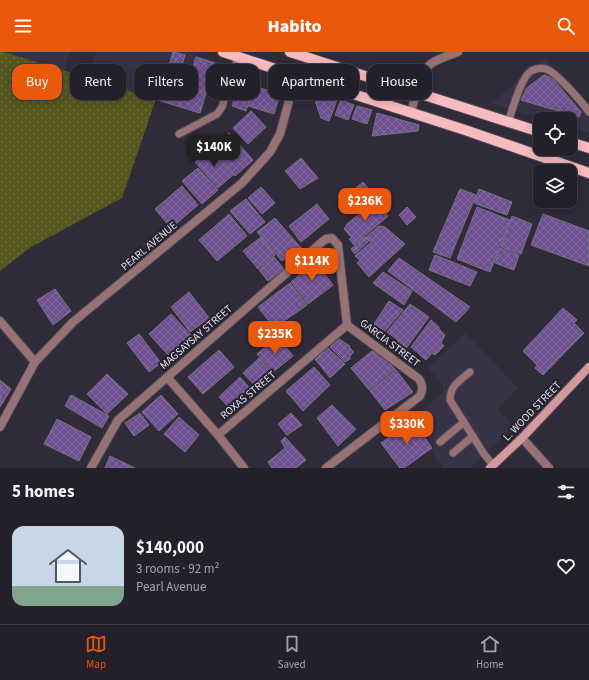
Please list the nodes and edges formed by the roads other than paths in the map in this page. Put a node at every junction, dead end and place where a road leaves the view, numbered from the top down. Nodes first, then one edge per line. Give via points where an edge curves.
1 (223, 52) edge
2 (290, 52) edge
3 (458, 52) edge
4 (238, 57) junction
5 (430, 64) edge
6 (268, 66) edge
7 (367, 77) edge
8 (359, 95) edge
9 (432, 98) edge
10 (289, 100) edge
11 (415, 100) edge
12 (411, 112) junction
13 (589, 112) edge
14 (508, 122) junction
15 (533, 130) edge
16 (179, 134) dead end
17 (577, 144) edge
18 (589, 148) edge
19 (589, 173) edge
20 (332, 238) joint
21 (0, 323) edge
22 (347, 325) junction
23 (35, 362) junction
24 (589, 367) edge
25 (470, 372) dead end
26 (167, 377) junction
27 (464, 422) junction
28 (0, 426) edge
29 (218, 435) junction
30 (473, 436) junction
31 (522, 438) junction
32 (440, 442) dead end
33 (453, 453) dead end
34 (492, 466) edge
35 (91, 468) edge
36 (244, 468) edge
37 (326, 468) edge
38 (549, 468) edge

1 - 4 main road
2 - 7 main road
3 - 5 street
4 - 6 main road
4 - 16 lane via 222,107 217,114
8 - 12 main road
9 - 14 main road
10 - 23 street, PEARL AVENUE via 280,134 270,152 242,183 73,322
11 - 12 street
12 - 19 main road
13 - 14 lane via 556,76 540,68 531,72 524,80
14 - 15 main road
17 - 18 main road
20 - 22 street, GARCIA STREET via 338,244
20 - 26 street, MAGSAYSAY STREET via 322,242
21 - 23 street
22 - 29 street, ROXAS STREET
22 - 37 street, GARCIA STREET via 419,379 422,391 420,396
23 - 28 street, PEARL AVENUE
24 - 31 main road, L. WOOD STREET
25 - 27 lane via 454,385 450,393 450,400
26 - 29 street
26 - 35 street, MAGSAYSAY STREET via 118,420
27 - 30 lane
27 - 32 lane
29 - 36 street
30 - 33 lane
30 - 34 lane
31 - 34 main road, L. WOOD STREET
31 - 38 street

